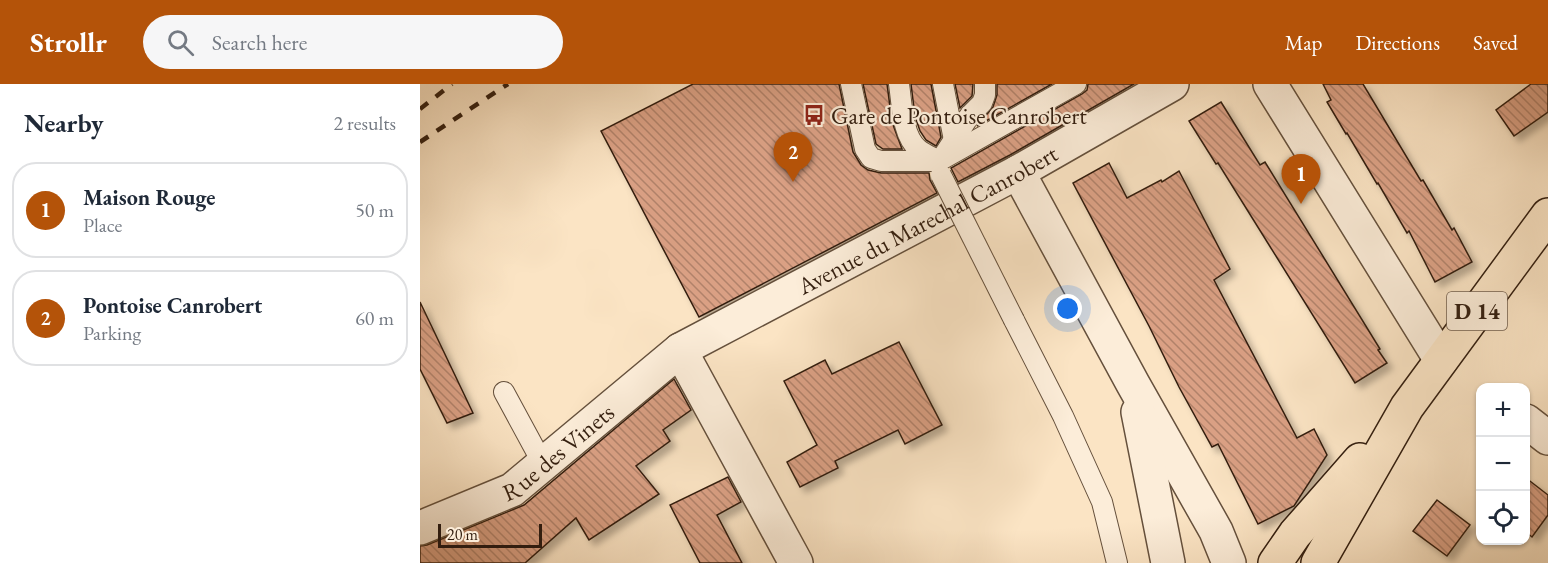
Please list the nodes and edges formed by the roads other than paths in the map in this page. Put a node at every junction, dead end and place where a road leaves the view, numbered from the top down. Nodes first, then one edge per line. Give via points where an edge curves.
1 (851, 84) edge
2 (899, 84) edge
3 (943, 84) edge
4 (985, 84) edge
5 (1040, 84) edge
6 (1076, 84) edge
7 (1172, 84) edge
8 (1270, 84) edge
9 (1033, 109) junction
10 (954, 140) junction
11 (940, 168) junction
12 (1018, 172) junction
13 (1548, 215) edge
14 (680, 350) junction
15 (1441, 360) junction
16 (1132, 384) junction
17 (504, 392) dead end
18 (1407, 407) junction
19 (1530, 424) edge
20 (1548, 438) edge
21 (543, 464) junction
22 (420, 528) edge
23 (796, 563) edge
24 (1117, 563) edge
25 (1168, 563) edge
26 (1229, 563) edge
27 (1275, 563) edge
28 (1318, 563) edge

1 - 11 lane via 865,150 871,158
2 - 11 lane via 910,138
3 - 10 lane
4 - 10 lane via 982,103
5 - 9 lane
6 - 9 lane
7 - 12 street, Avenue du Marechal Canrobert
8 - 15 street
9 - 11 lane
10 - 11 lane
11 - 24 lane, bridge via 1102,501
12 - 14 street, Avenue du Marechal Canrobert
12 - 16 street
13 - 15 main road, D 14
14 - 21 street, Rue des Vinets
14 - 23 street
15 - 18 main road, D 14
16 - 25 street
16 - 26 street via 1216,531
17 - 21 lane
18 - 27 main road, D 14 via 1295,534
18 - 28 main road, D 14
19 - 20 street
21 - 22 street, Rue des Vinets via 512,490

